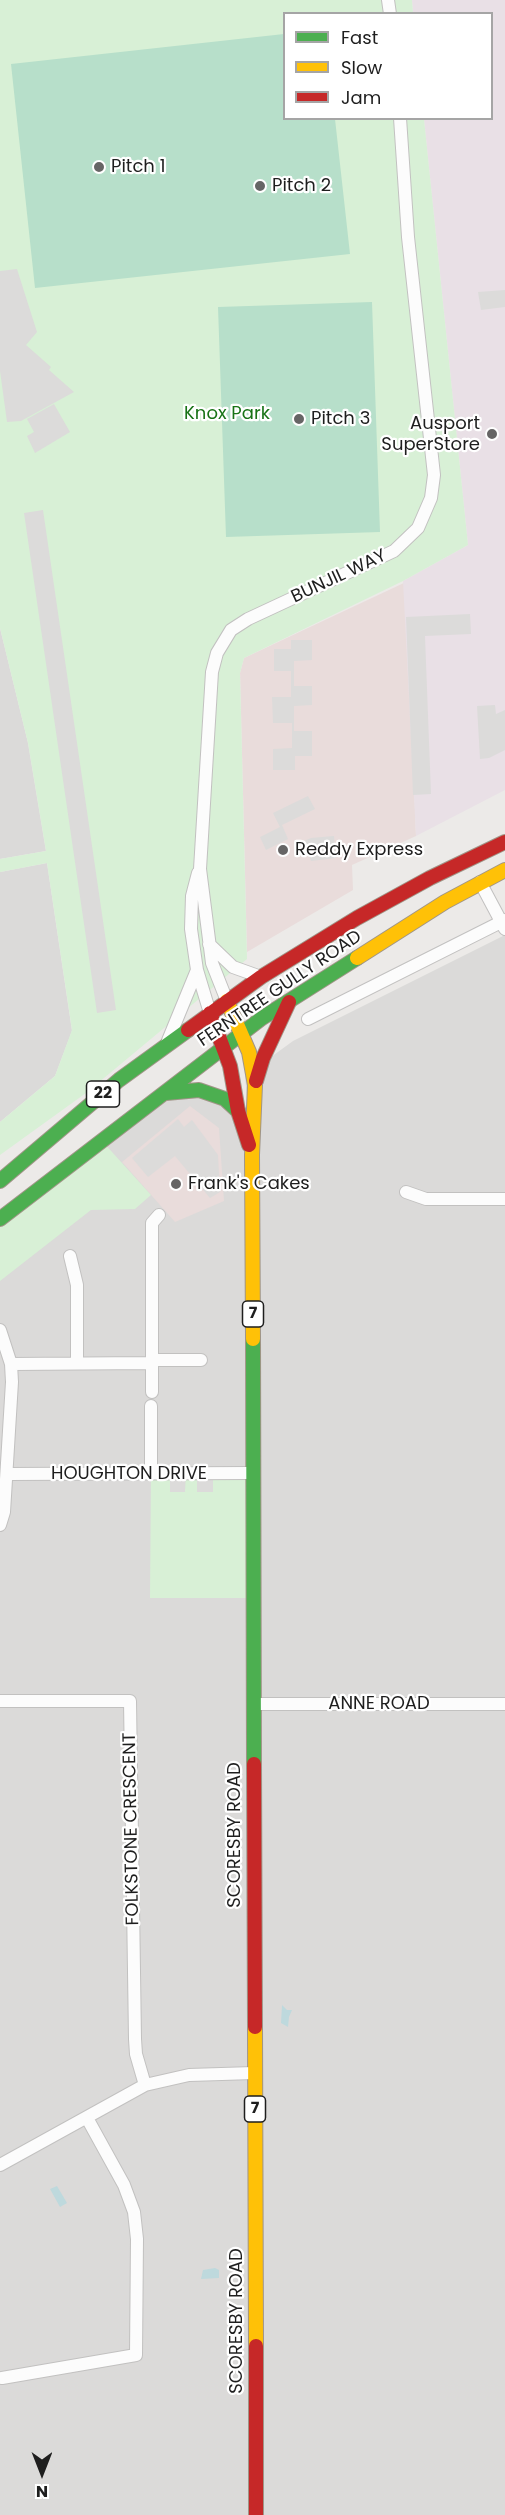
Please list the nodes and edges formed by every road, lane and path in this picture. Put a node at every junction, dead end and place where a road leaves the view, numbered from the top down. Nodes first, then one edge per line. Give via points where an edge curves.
1 (400, 120) edge
2 (505, 842) edge
3 (200, 869) junction
4 (505, 870) edge
5 (480, 882) junction
6 (504, 923) edge
7 (208, 944) junction
8 (197, 970) junction
9 (261, 977) junction
10 (227, 1001) junction
11 (289, 1002) junction
12 (210, 1013) junction
13 (308, 1019) dead end
14 (242, 1032) junction
15 (167, 1043) junction
16 (222, 1047) junction
17 (255, 1085) junction
18 (166, 1093) junction
19 (238, 1111) junction
20 (252, 1155) junction
21 (0, 1181) edge
22 (406, 1192) dead end
23 (505, 1199) edge
24 (159, 1215) dead end
25 (0, 1219) edge
26 (70, 1256) dead end
27 (0, 1330) edge
28 (201, 1360) dead end
29 (152, 1362) junction
30 (77, 1363) junction
31 (11, 1365) junction
32 (152, 1392) dead end
33 (151, 1406) dead end
34 (4, 1433) edge
35 (151, 1473) junction
36 (252, 1473) junction
37 (7, 1474) junction
38 (0, 1525) edge
39 (0, 1701) edge
40 (253, 1704) junction
41 (505, 1704) edge
42 (255, 2073) junction
43 (145, 2085) junction
44 (87, 2118) junction
45 (0, 2165) edge
46 (2, 2378) dead end
47 (256, 2515) edge

1 - 3 street, BUNJIL WAY via 408,237 434,475 431,498 418,528 394,551 248,619 225,637 212,672
2 - 9 main road, FERNTREE GULLY ROAD / 22 via 357,918
3 - 7 street, BUNJIL WAY
3 - 8 street, BUNJIL WAY via 190,915
4 - 5 main road, FERNTREE GULLY ROAD / 22
5 - 6 street
5 - 11 main road, FERNTREE GULLY ROAD / 22
6 - 13 street
7 - 9 street via 233,968
7 - 10 street, BUNJIL WAY
8 - 12 street, BUNJIL WAY
8 - 15 street
9 - 10 main road, FERNTREE GULLY ROAD / 22
10 - 12 main road, FERNTREE GULLY ROAD / 22
10 - 14 main road, 7
11 - 14 main road, FERNTREE GULLY ROAD / 22
11 - 17 main road
12 - 15 main road, FERNTREE GULLY ROAD / 22
12 - 16 main road, 7
14 - 16 main road, FERNTREE GULLY ROAD / 22
14 - 17 main road, SCORESBY ROAD / 7
15 - 21 main road, FERNTREE GULLY ROAD / 22
16 - 18 main road, FERNTREE GULLY ROAD / 22
16 - 19 main road, SCORESBY ROAD / 7 via 230,1066
17 - 20 main road, SCORESBY ROAD / 7
18 - 19 main road via 199,1090 225,1099
18 - 25 main road, FERNTREE GULLY ROAD / 22
19 - 20 main road, SCORESBY ROAD / 7
20 - 36 main road, SCORESBY ROAD / 7
22 - 23 street via 426,1198
24 - 29 street via 152,1222
26 - 30 street via 77,1285
27 - 31 street
28 - 29 street
29 - 30 street
29 - 32 street
30 - 31 street
31 - 34 street
33 - 35 street
34 - 37 street
35 - 36 street, HOUGHTON DRIVE
35 - 37 street, HOUGHTON DRIVE
36 - 40 main road, SCORESBY ROAD / 7
37 - 38 street
39 - 43 street, FOLKSTONE CRESCENT via 130,1701 135,2047
40 - 41 street, ANNE ROAD
40 - 42 main road, SCORESBY ROAD / 7
42 - 43 street via 189,2075
42 - 47 main road, SCORESBY ROAD / 7
43 - 44 street
44 - 45 street
44 - 46 street via 124,2185 134,2212 136,2355

